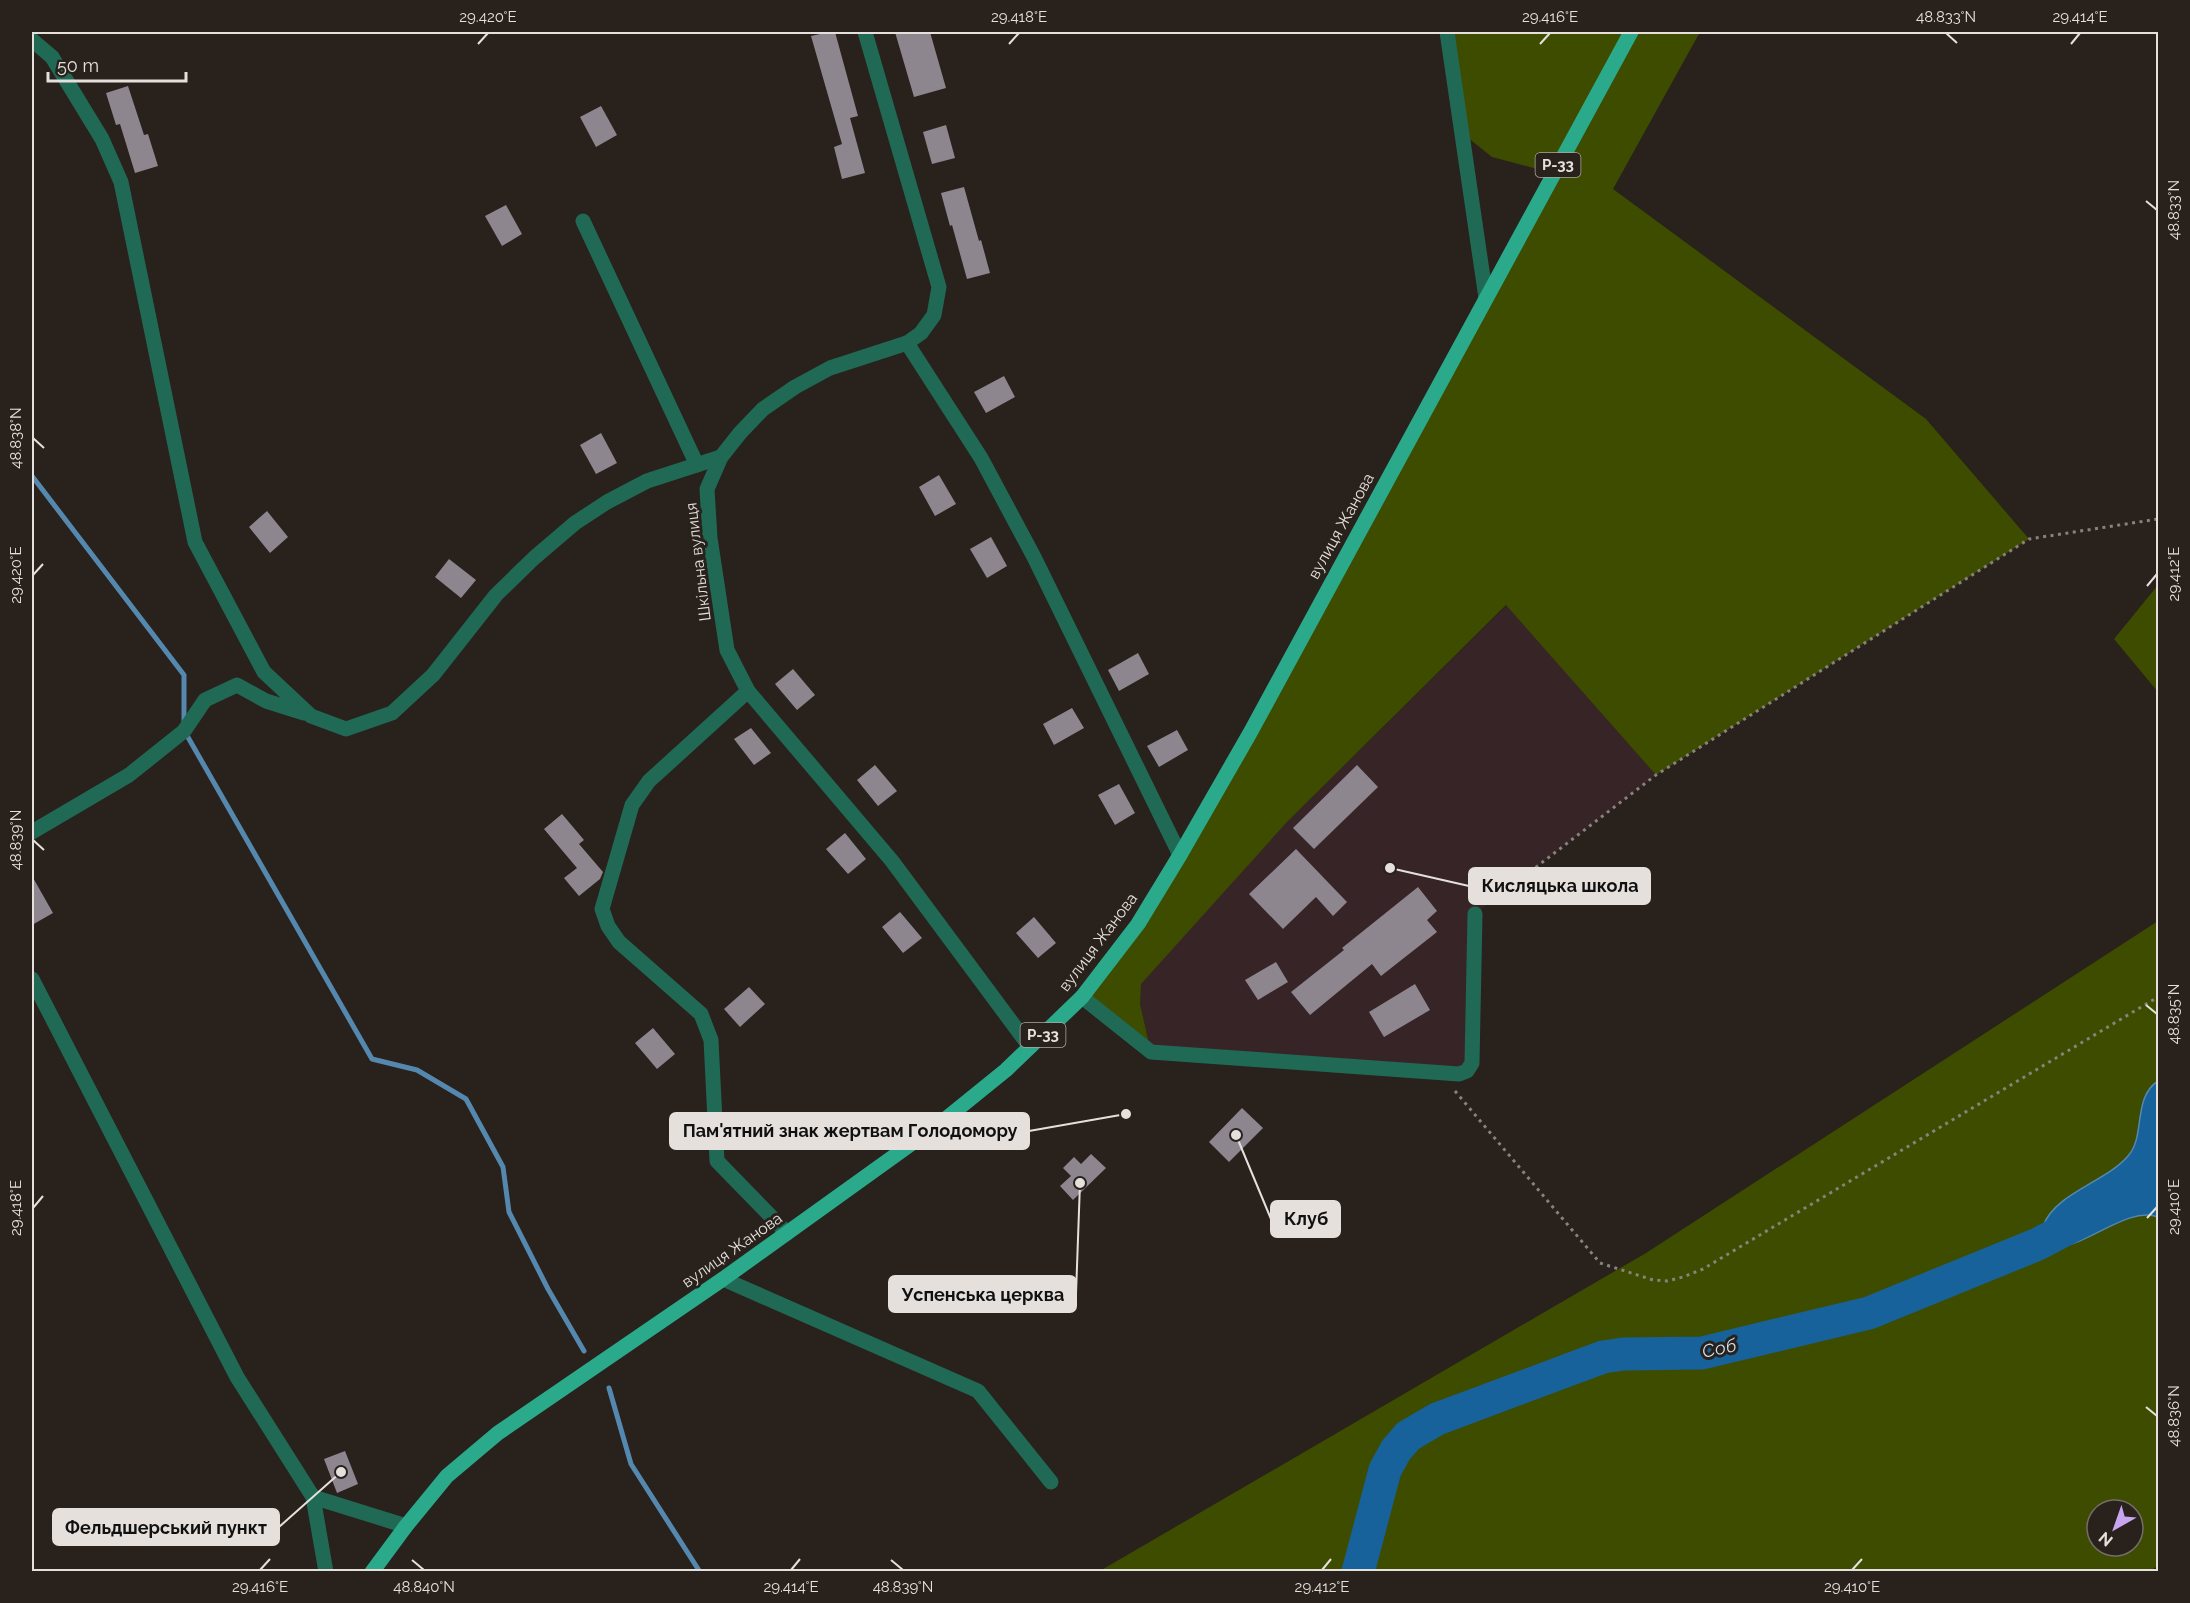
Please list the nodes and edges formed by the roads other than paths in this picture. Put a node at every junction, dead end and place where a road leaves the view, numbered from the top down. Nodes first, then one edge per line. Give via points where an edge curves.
1 (866, 32) edge
2 (1447, 32) edge
3 (1631, 32) edge
4 (32, 40) edge
5 (583, 221) dead end
6 (1486, 298) junction
7 (907, 343) junction
8 (721, 457) junction
9 (697, 465) junction
10 (748, 691) junction
11 (309, 714) junction
12 (32, 832) edge
13 (1180, 855) junction
14 (1475, 914) road end
15 (32, 979) edge
16 (1082, 997) junction
17 (1030, 1047) junction
18 (787, 1233) junction
19 (723, 1280) junction
20 (1051, 1482) dead end
21 (313, 1497) junction
22 (406, 1526) junction
23 (326, 1572) edge
24 (372, 1572) edge

1 - 7 street, Шкільна вулиця via 939,287 934,315 921,333
2 - 6 street
3 - 6 main road, Р-33
4 - 11 street via 52,57 102,138 121,182 195,542 264,672
5 - 9 street
6 - 13 main road, вулиця Жанова / Р-33
7 - 8 street, Шкільна вулиця via 830,368 795,387 763,409
7 - 13 street via 981,458 1034,557
8 - 9 street
8 - 10 street, Шкільна вулиця via 707,489 710,538 727,650
9 - 11 street via 647,481 575,523 496,595 433,675 392,713 346,729
10 - 17 street, Шкільна вулиця via 892,861
10 - 18 street via 649,781 632,805 602,909 620,942 701,1014 711,1040 717,1161
11 - 12 street via 266,701 237,685 205,700 184,731 129,775
13 - 16 main road, вулиця Жанова / Р-33 via 1138,924
14 - 16 street via 1472,1063 1464,1073 1151,1052
15 - 21 street via 237,1377
16 - 17 main road, вулиця Жанова / Р-33
17 - 18 main road, вулиця Жанова / Р-33 via 943,1121
18 - 19 main road, вулиця Жанова / Р-33
19 - 20 street via 978,1391
19 - 22 main road, вулиця Жанова / Р-33 via 498,1433 447,1476
21 - 22 street
21 - 23 street
22 - 24 main road, вулиця Жанова / Р-33

